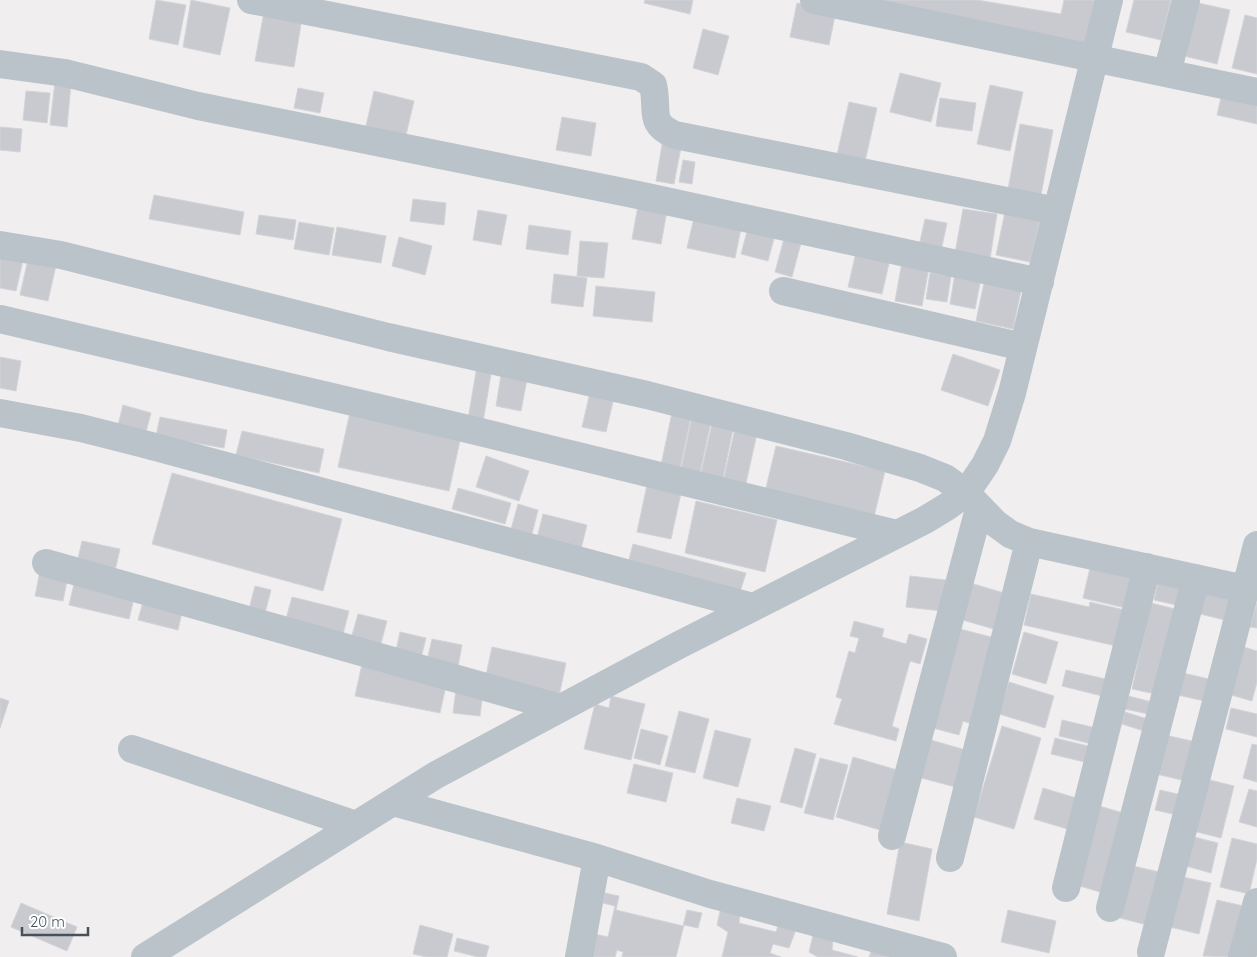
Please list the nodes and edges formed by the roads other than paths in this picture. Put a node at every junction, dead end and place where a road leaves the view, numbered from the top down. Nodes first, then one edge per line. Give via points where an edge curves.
1 (251, 0) edge
2 (814, 0) edge
3 (1109, 0) edge
4 (1186, 0) edge
5 (1094, 58) junction
6 (0, 64) edge
7 (1167, 73) junction
8 (1257, 92) edge
9 (1057, 211) junction
10 (0, 245) edge
11 (1040, 282) junction
12 (783, 291) dead end
13 (0, 319) edge
14 (1024, 347) junction
15 (0, 413) edge
16 (972, 501) junction
17 (896, 534) junction
18 (1029, 542) junction
19 (1257, 545) edge
20 (46, 562) dead end
21 (1147, 568) junction
22 (1196, 578) junction
23 (1246, 589) junction
24 (753, 607) junction
25 (560, 708) junction
26 (132, 749) dead end
27 (393, 802) junction
28 (356, 825) junction
29 (892, 836) dead end
30 (597, 858) junction
31 (950, 858) dead end
32 (1066, 888) dead end
33 (1257, 902) edge
34 (1110, 908) dead end
35 (1151, 952) dead end
36 (145, 957) edge
37 (579, 957) edge
38 (943, 957) edge
39 (1242, 957) edge

1 - 9 street via 641,77 653,85 655,117 662,129 676,135
2 - 5 street
3 - 5 street
4 - 7 street
5 - 7 street
5 - 9 street
6 - 11 street via 65,72 198,106 648,197
7 - 8 street
9 - 11 street
10 - 16 street via 62,255 388,337 766,425 920,468 945,478
11 - 14 street
12 - 14 street
13 - 17 street via 458,426
14 - 16 street via 997,441
15 - 24 street via 144,444
16 - 17 street via 948,506
16 - 18 street via 1010,534
16 - 29 street
17 - 24 street
18 - 21 street
18 - 31 street
19 - 23 street
20 - 25 street
21 - 22 street
21 - 32 street
22 - 23 street
22 - 34 street
23 - 35 street
24 - 25 street
25 - 27 street
26 - 28 street
27 - 28 street
27 - 30 street
28 - 36 street
30 - 37 street
30 - 38 street via 710,894
33 - 39 street

